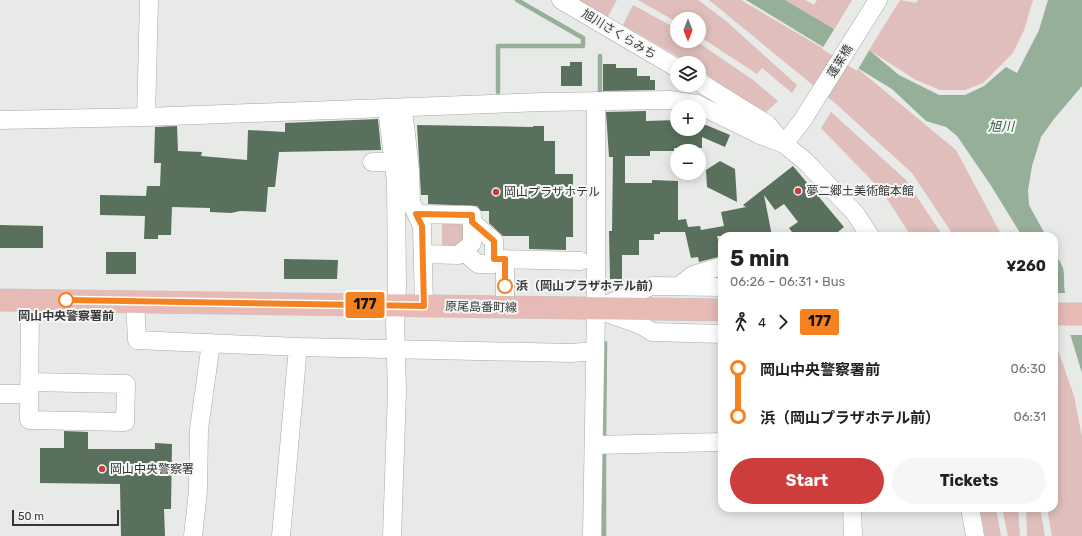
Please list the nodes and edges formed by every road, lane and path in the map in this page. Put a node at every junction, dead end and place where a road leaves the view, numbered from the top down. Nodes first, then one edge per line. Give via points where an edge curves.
1 (149, 0) edge
2 (561, 0) edge
3 (878, 0) edge
4 (670, 64) edge
5 (706, 86) edge
6 (596, 101) junction
7 (395, 108) junction
8 (146, 117) junction
9 (0, 120) edge
10 (784, 144) junction
11 (399, 160) junction
12 (372, 162) dead end
13 (416, 214) junction
14 (472, 222) junction
15 (861, 231) edge
16 (463, 251) junction
17 (423, 254) junction
18 (499, 259) junction
19 (582, 260) dead end
20 (718, 267) edge
21 (679, 286) junction
22 (718, 286) edge
23 (30, 299) junction
24 (0, 300) edge
25 (136, 301) junction
26 (396, 305) junction
27 (424, 306) junction
28 (505, 307) junction
29 (596, 309) junction
30 (718, 310) edge
31 (1058, 314) edge
32 (1082, 314) edge
33 (718, 334) edge
34 (211, 343) junction
35 (298, 347) junction
36 (396, 349) junction
37 (595, 351) junction
38 (29, 388) junction
39 (0, 394) edge
40 (718, 442) edge
41 (601, 445) junction
42 (852, 512) edge
43 (971, 512) edge
44 (193, 536) edge
45 (281, 536) edge
46 (392, 536) edge
47 (592, 536) edge
48 (853, 536) edge
49 (975, 536) edge

1 - 8 street
2 - 4 street, 旭川さくらみち
3 - 10 street, 蓬莱橋 via 802,121
5 - 10 street via 767,124
6 - 7 street
6 - 10 street via 670,100 697,104
6 - 29 street
7 - 8 street
7 - 11 street
8 - 9 street
10 - 15 street via 804,160
11 - 12 street
11 - 13 street
11 - 26 street
13 - 14 street via 472,215
13 - 17 street via 422,226
14 - 16 street via 472,243
14 - 18 street via 494,241
16 - 17 street via 459,255
16 - 18 street via 478,264 494,264
17 - 27 street
18 - 19 street
18 - 28 street
20 - 21 street via 693,275
21 - 22 street
21 - 29 street via 646,287
23 - 24 main road, 原尾島番町線
23 - 25 main road, 原尾島番町線
23 - 38 street
25 - 26 main road, 原尾島番町線
25 - 34 street via 138,340
26 - 27 main road, 原尾島番町線
26 - 36 street
27 - 28 main road, 原尾島番町線
28 - 29 main road, 原尾島番町線
29 - 30 main road, 原尾島番町線
29 - 33 street via 641,325 652,332
29 - 37 street
31 - 32 main road
34 - 35 street
34 - 44 street via 199,429 198,491
35 - 36 street
35 - 45 street
36 - 37 street via 571,353
36 - 46 street
37 - 41 street
38 - 38 street via 126,384 125,422 29,420
38 - 39 street
40 - 41 street
41 - 47 street
42 - 48 street
43 - 49 street

